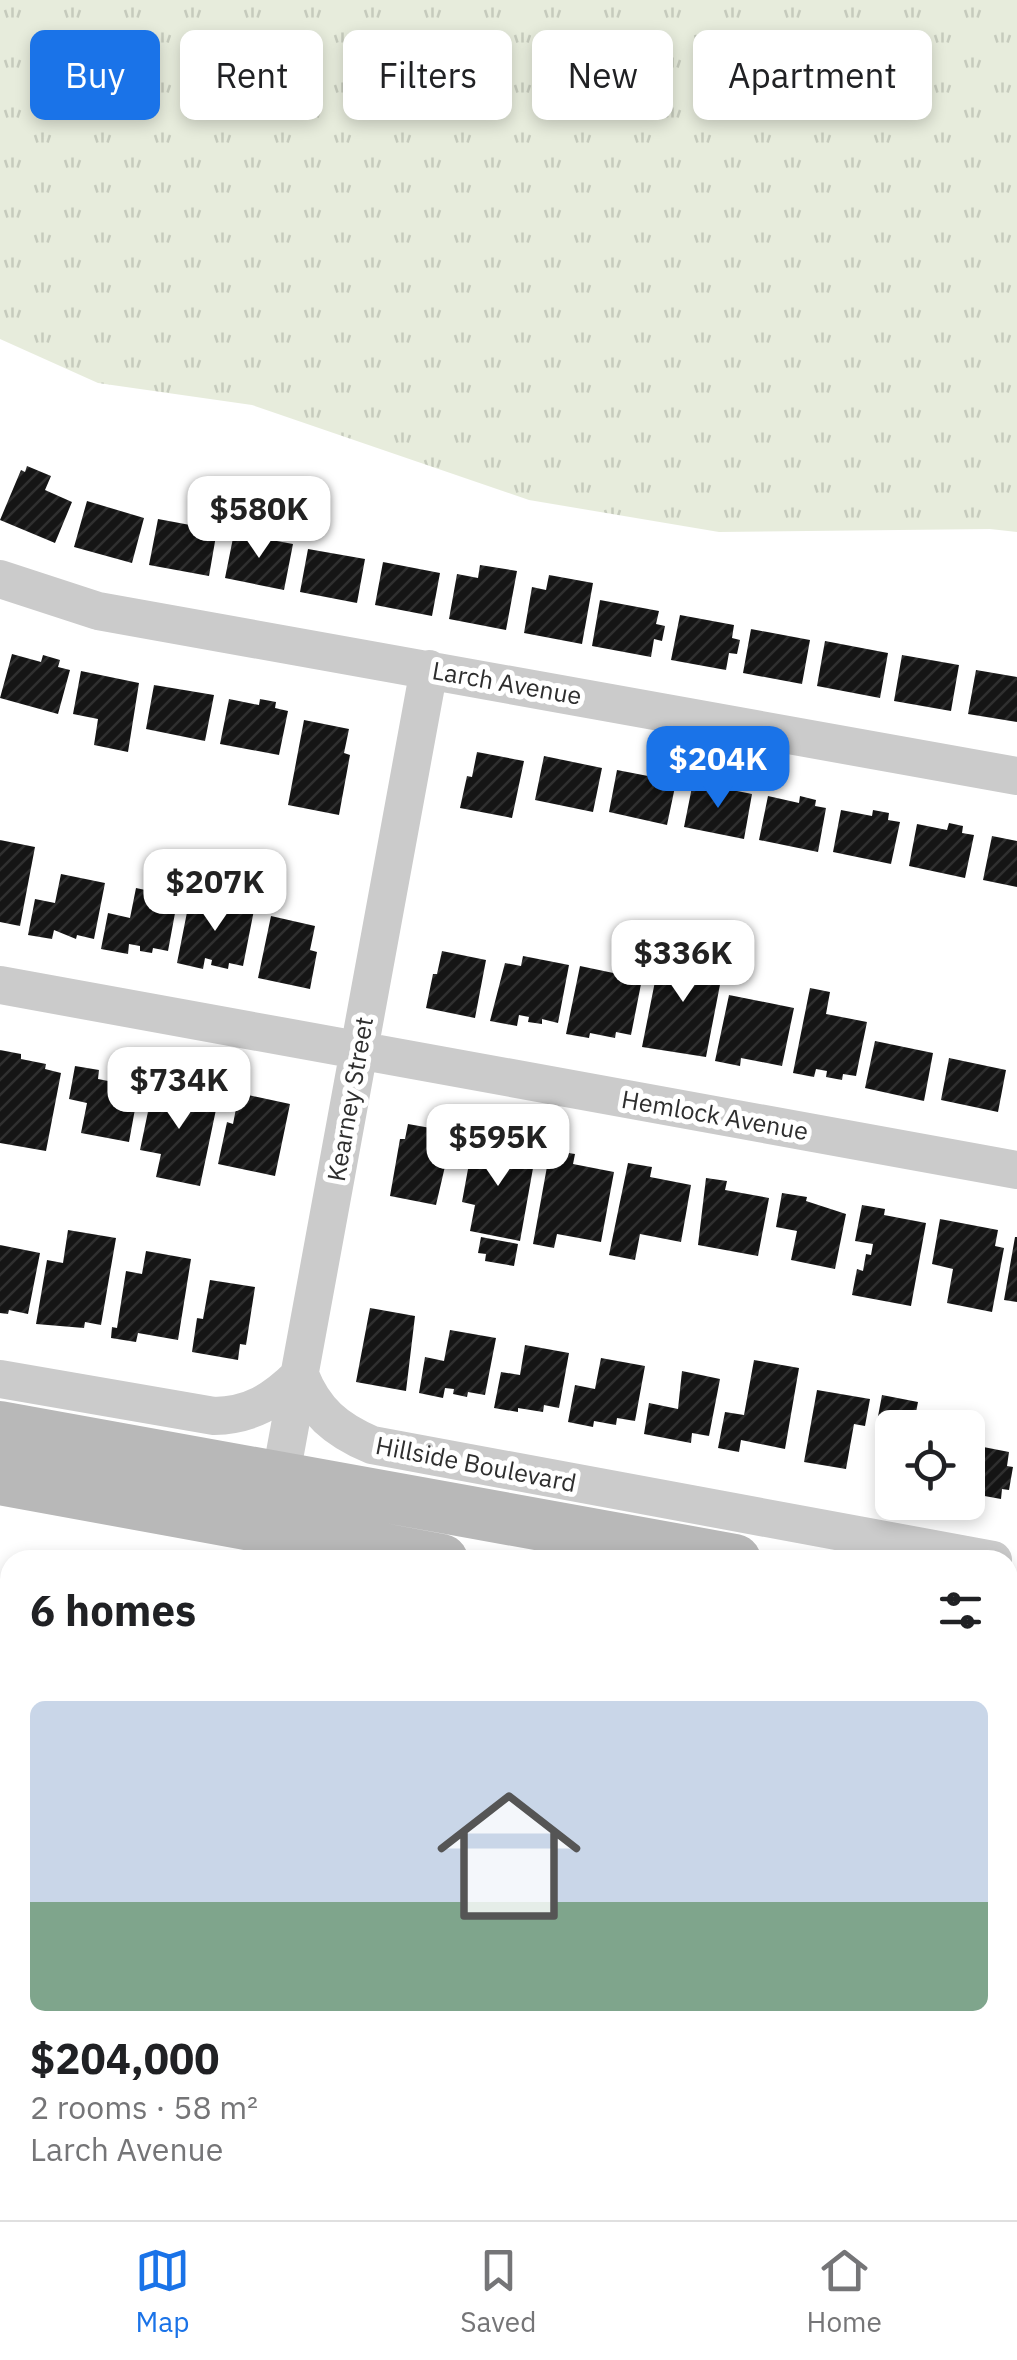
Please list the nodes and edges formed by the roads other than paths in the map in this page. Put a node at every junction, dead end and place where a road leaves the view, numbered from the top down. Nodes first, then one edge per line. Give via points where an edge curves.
1 (0, 580) edge
2 (429, 668) junction
3 (1017, 776) edge
4 (0, 986) edge
5 (360, 1049) junction
6 (1017, 1170) edge
7 (300, 1375) junction
8 (0, 1379) edge
9 (0, 1427) edge
10 (281, 1478) junction
11 (0, 1479) edge
12 (271, 1529) junction
13 (387, 1550) edge
14 (680, 1550) edge
15 (939, 1550) edge

1 - 2 street, Larch Avenue via 98,611
2 - 3 street, Larch Avenue
2 - 5 street, Kearney Street
4 - 5 street, Hemlock Avenue
5 - 6 street, Hemlock Avenue
5 - 7 street, Kearney Street
7 - 8 street via 263,1406 214,1416
7 - 10 street, Kearney Street
7 - 15 street, Hillside Boulevard via 325,1418 372,1445
9 - 10 main road, Hillside Boulevard
10 - 12 street, Kearney Street
10 - 14 main road, Hillside Boulevard
11 - 12 main road
12 - 13 main road

